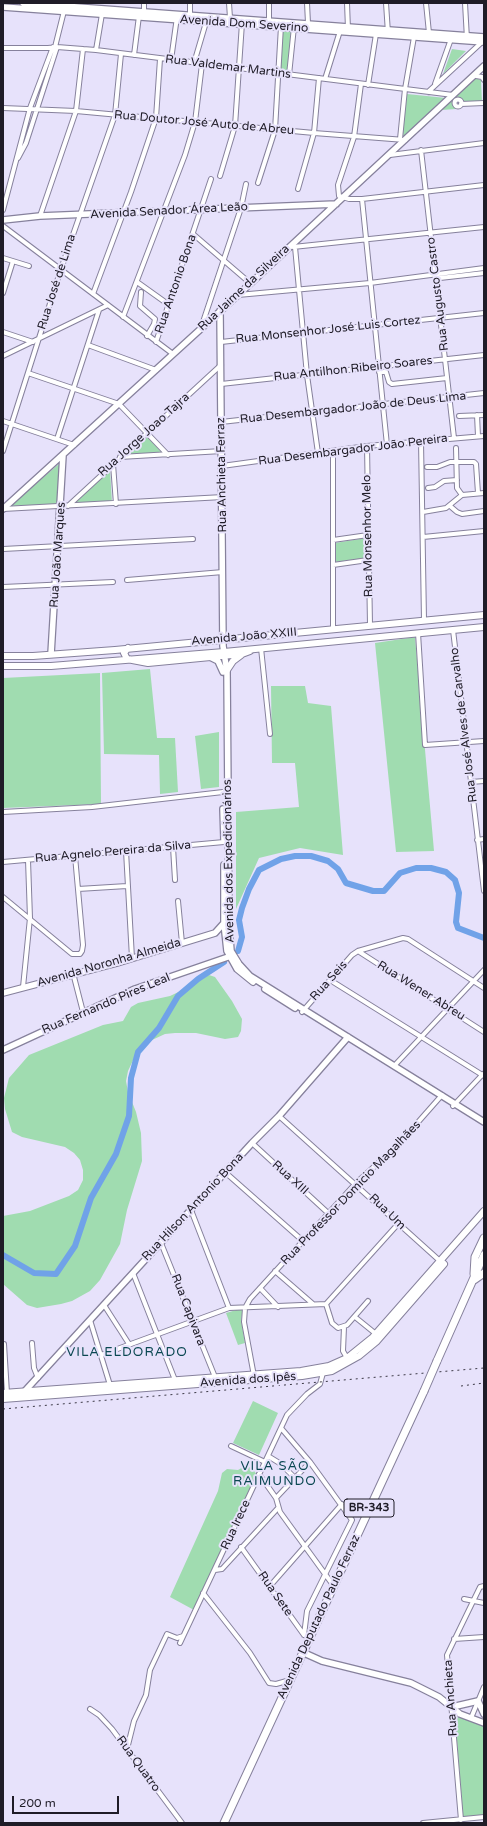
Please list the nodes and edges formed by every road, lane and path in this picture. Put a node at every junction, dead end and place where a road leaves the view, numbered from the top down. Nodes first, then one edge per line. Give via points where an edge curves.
1 (23, 3) edge
2 (27, 3) edge
3 (144, 3) edge
4 (190, 3) edge
5 (229, 3) edge
6 (269, 3) edge
7 (307, 3) edge
8 (347, 3) edge
9 (386, 3) edge
10 (426, 3) edge
11 (465, 3) edge
12 (3, 7) edge
13 (65, 7) edge
14 (104, 10) edge
15 (144, 11) junction
16 (190, 15) junction
17 (139, 16) junction
18 (177, 16) junction
19 (208, 18) junction
20 (230, 18) junction
21 (270, 21) junction
22 (242, 24) junction
23 (308, 24) junction
24 (281, 26) junction
25 (294, 27) junction
26 (348, 29) junction
27 (340, 31) junction
28 (388, 32) junction
29 (429, 33) junction
30 (376, 34) junction
31 (414, 37) junction
32 (467, 38) junction
33 (451, 39) junction
34 (483, 40) edge
35 (55, 47) junction
36 (3, 48) edge
37 (83, 49) junction
38 (96, 50) junction
39 (121, 54) junction
40 (134, 55) junction
41 (160, 59) junction
42 (171, 60) junction
43 (194, 63) junction
44 (202, 64) junction
45 (484, 66) edge
46 (240, 69) junction
47 (484, 71) edge
48 (278, 74) junction
49 (289, 75) junction
50 (476, 76) junction
51 (320, 78) junction
52 (325, 79) junction
53 (484, 80) edge
54 (361, 84) junction
55 (368, 84) junction
56 (435, 84) junction
57 (405, 89) junction
58 (428, 92) junction
59 (454, 95) junction
60 (484, 103) edge
61 (461, 104) dead end
62 (3, 108) edge
63 (30, 108) junction
64 (37, 109) junction
65 (76, 111) junction
66 (115, 115) junction
67 (156, 118) junction
68 (195, 122) junction
69 (235, 126) junction
70 (274, 130) junction
71 (314, 133) junction
72 (354, 137) junction
73 (403, 139) junction
74 (484, 143) edge
75 (421, 150) junction
76 (390, 155) junction
77 (17, 160) junction
78 (220, 176) dead end
79 (211, 179) dead end
80 (258, 183) dead end
81 (246, 184) dead end
82 (484, 185) edge
83 (298, 189) dead end
84 (426, 192) junction
85 (343, 198) junction
86 (362, 199) junction
87 (336, 204) junction
88 (241, 208) junction
89 (3, 210) edge
90 (201, 210) junction
91 (163, 212) junction
92 (122, 214) junction
93 (40, 216) junction
94 (79, 216) junction
95 (3, 220) edge
96 (3, 226) edge
97 (484, 227) edge
98 (430, 233) junction
99 (193, 234) junction
100 (366, 240) junction
101 (292, 247) junction
102 (3, 258) edge
103 (223, 260) junction
104 (13, 261) junction
105 (29, 266) dead end
106 (484, 268) edge
107 (61, 269) junction
108 (484, 273) edge
109 (435, 276) junction
110 (137, 282) junction
111 (250, 283) junction
112 (370, 283) junction
113 (298, 291) junction
114 (141, 292) dead end
115 (3, 293) edge
116 (93, 294) junction
117 (238, 295) junction
118 (165, 302) dead end
119 (108, 305) junction
120 (99, 310) junction
121 (220, 311) junction
122 (484, 313) edge
123 (124, 317) junction
124 (440, 318) junction
125 (374, 326) junction
126 (200, 328) junction
127 (3, 332) edge
128 (302, 333) junction
129 (147, 336) junction
130 (38, 340) junction
131 (33, 342) junction
132 (156, 342) junction
133 (220, 342) junction
134 (88, 344) junction
135 (173, 354) junction
136 (484, 354) edge
137 (3, 356) edge
138 (446, 359) junction
139 (221, 365) junction
140 (378, 367) junction
141 (156, 370) junction
142 (379, 372) junction
143 (28, 373) junction
144 (306, 375) junction
145 (447, 378) junction
146 (221, 384) junction
147 (74, 388) junction
148 (484, 393) edge
149 (449, 397) junction
150 (119, 404) junction
151 (383, 405) junction
152 (312, 413) junction
153 (477, 415) junction
154 (484, 415) edge
155 (459, 416) dead end
156 (3, 421) edge
157 (222, 422) junction
158 (12, 424) junction
159 (146, 432) junction
160 (478, 436) junction
161 (484, 436) edge
162 (454, 438) junction
163 (57, 439) junction
164 (421, 441) junction
165 (74, 445) junction
166 (387, 445) junction
167 (367, 446) junction
168 (456, 448) dead end
169 (3, 451) edge
170 (222, 451) junction
171 (333, 451) junction
172 (318, 453) junction
173 (63, 455) junction
174 (168, 455) junction
175 (120, 457) junction
176 (457, 462) junction
177 (113, 464) junction
178 (222, 466) junction
179 (427, 467) dead end
180 (457, 480) junction
181 (428, 488) dead end
182 (484, 492) edge
183 (478, 493) junction
184 (462, 495) junction
185 (223, 498) junction
186 (116, 504) junction
187 (65, 506) junction
188 (450, 506) junction
189 (3, 509) edge
190 (484, 511) edge
191 (423, 512) junction
192 (484, 531) edge
193 (368, 535) junction
194 (423, 537) junction
195 (193, 539) dead end
196 (334, 540) junction
197 (59, 547) junction
198 (3, 549) edge
199 (368, 560) junction
200 (334, 565) junction
201 (223, 572) junction
202 (127, 580) dead end
203 (113, 582) dead end
204 (57, 584) junction
205 (3, 587) edge
206 (484, 615) edge
207 (424, 620) junction
208 (370, 625) junction
209 (484, 627) edge
210 (331, 629) junction
211 (316, 630) junction
212 (453, 630) junction
213 (418, 632) junction
214 (223, 639) junction
215 (330, 640) junction
216 (318, 642) junction
217 (128, 648) junction
218 (258, 648) junction
219 (115, 650) junction
220 (51, 654) junction
221 (224, 654) junction
222 (242, 654) junction
223 (3, 656) edge
224 (210, 657) junction
225 (127, 659) junction
226 (114, 660) junction
227 (3, 666) edge
228 (225, 670) junction
229 (270, 734) dead end
230 (484, 741) edge
231 (466, 743) junction
232 (484, 781) edge
233 (471, 782) junction
234 (223, 792) junction
235 (3, 812) edge
236 (484, 839) edge
237 (477, 840) junction
238 (224, 842) junction
239 (173, 847) junction
240 (126, 851) junction
241 (75, 856) junction
242 (28, 860) junction
243 (3, 862) edge
244 (175, 880) dead end
245 (127, 886) junction
246 (78, 889) junction
247 (484, 891) edge
248 (3, 897) edge
249 (178, 901) dead end
250 (30, 918) junction
251 (224, 923) junction
252 (215, 933) junction
253 (227, 937) junction
254 (182, 943) junction
255 (358, 951) junction
256 (231, 956) junction
257 (132, 958) junction
258 (484, 970) edge
259 (73, 973) junction
260 (330, 980) junction
261 (474, 981) junction
262 (23, 987) junction
263 (484, 988) edge
264 (3, 993) edge
265 (448, 1008) junction
266 (303, 1011) junction
267 (83, 1012) junction
268 (484, 1032) edge
269 (422, 1037) junction
270 (347, 1038) junction
271 (3, 1050) edge
272 (394, 1066) junction
273 (483, 1075) edge
274 (441, 1097) junction
275 (454, 1105) junction
276 (279, 1116) junction
277 (484, 1122) edge
278 (484, 1126) edge
279 (252, 1143) junction
280 (226, 1173) junction
281 (356, 1183) junction
282 (191, 1210) junction
283 (484, 1211) edge
284 (328, 1213) junction
285 (398, 1224) junction
286 (484, 1238) edge
287 (303, 1241) junction
288 (161, 1243) junction
289 (484, 1255) edge
290 (440, 1261) junction
291 (484, 1266) edge
292 (275, 1271) junction
293 (133, 1273) junction
294 (484, 1273) edge
295 (474, 1280) junction
296 (260, 1288) junction
297 (368, 1301) dead end
298 (313, 1304) junction
299 (326, 1304) junction
300 (104, 1305) junction
301 (278, 1306) junction
302 (229, 1308) junction
303 (245, 1308) junction
304 (355, 1317) junction
305 (90, 1320) junction
306 (193, 1321) junction
307 (344, 1327) junction
308 (157, 1334) junction
309 (376, 1334) junction
310 (32, 1343) dead end
311 (4, 1344) edge
312 (129, 1344) junction
313 (101, 1354) junction
314 (347, 1358) junction
315 (323, 1373) junction
316 (215, 1377) junction
317 (254, 1377) junction
318 (38, 1378) junction
319 (175, 1380) junction
320 (206, 1381) junction
321 (110, 1385) junction
322 (5, 1393) edge
323 (38, 1394) junction
324 (24, 1395) junction
325 (3, 1399) edge
326 (281, 1428) junction
327 (231, 1446) dead end
328 (268, 1456) junction
329 (265, 1462) junction
330 (310, 1462) junction
331 (259, 1474) junction
332 (295, 1478) junction
333 (276, 1498) junction
334 (342, 1504) junction
335 (278, 1508) junction
336 (305, 1546) junction
337 (241, 1547) junction
338 (215, 1570) junction
339 (326, 1575) junction
340 (270, 1586) junction
341 (332, 1586) junction
342 (484, 1586) edge
343 (204, 1593) junction
344 (464, 1598) dead end
345 (474, 1601) junction
346 (484, 1603) edge
347 (183, 1636) junction
348 (484, 1637) edge
349 (306, 1638) junction
350 (454, 1639) junction
351 (180, 1643) dead end
352 (302, 1652) junction
353 (290, 1680) junction
354 (484, 1688) edge
355 (478, 1701) junction
356 (452, 1707) junction
357 (90, 1709) dead end
358 (484, 1714) edge
359 (471, 1718) junction
360 (484, 1723) edge
361 (127, 1749) junction
362 (484, 1817) edge
363 (461, 1820) junction
364 (450, 1822) edge
365 (182, 1823) edge
366 (224, 1823) edge
367 (423, 1823) edge

1 - 2 main road, Avenida Dom Severino
2 - 13 main road, Avenida Dom Severino
3 - 15 street
4 - 16 street
5 - 20 street
6 - 21 street
7 - 23 street
8 - 26 street
9 - 28 street
10 - 29 street
11 - 32 street
12 - 13 main road, Avenida Dom Severino
13 - 14 main road, Avenida Dom Severino
13 - 35 street
14 - 15 main road, Avenida Dom Severino
14 - 17 main road, Avenida Dom Severino
14 - 38 street
15 - 18 main road, Avenida Dom Severino
16 - 18 main road, Avenida Dom Severino
16 - 19 main road, Avenida Dom Severino
17 - 18 main road, Avenida Dom Severino
17 - 40 street
18 - 19 main road, Avenida Dom Severino
18 - 42 street
19 - 20 main road, Avenida Dom Severino
19 - 22 main road, Avenida Dom Severino
19 - 43 street
20 - 21 main road, Avenida Dom Severino
21 - 23 main road, Avenida Dom Severino
22 - 24 main road, Avenida Dom Severino
22 - 46 street
23 - 26 main road, Avenida Dom Severino
24 - 25 main road, Avenida Dom Severino
24 - 48 street
25 - 27 main road, Avenida Dom Severino
25 - 49 street
26 - 27 main road, Avenida Dom Severino
26 - 28 main road, Avenida Dom Severino
26 - 30 main road, Avenida Dom Severino
27 - 52 street
28 - 29 main road, Avenida Dom Severino
28 - 30 main road, Avenida Dom Severino
28 - 31 main road, Avenida Dom Severino
29 - 32 main road, Avenida Dom Severino
30 - 55 street
31 - 33 main road, Avenida Dom Severino
31 - 57 street
32 - 33 main road, Avenida Dom Severino
32 - 34 main road, Avenida Dom Severino
33 - 56 street
34 - 56 street
35 - 36 street, Rua Valdemar Martins
35 - 37 street, Rua Valdemar Martins
35 - 63 street
35 - 64 street
37 - 38 street, Rua Valdemar Martins
37 - 65 street
38 - 39 street, Rua Valdemar Martins
39 - 40 street, Rua Valdemar Martins
39 - 66 street, Rua José de Lima
40 - 41 street, Rua Valdemar Martins
41 - 42 street, Rua Valdemar Martins
41 - 67 street
42 - 43 street, Rua Valdemar Martins
43 - 44 street, Rua Valdemar Martins
44 - 46 street, Rua Valdemar Martins
44 - 68 street
45 - 50 main road, Rua Jaime da Silveira
46 - 48 street, Rua Valdemar Martins
46 - 69 street
47 - 50 main road
48 - 49 street, Rua Valdemar Martins
48 - 70 street
49 - 51 street, Rua Valdemar Martins
50 - 53 street
50 - 59 main road, Rua Jaime da Silveira
51 - 52 street, Rua Valdemar Martins
51 - 71 street
52 - 54 street, Rua Valdemar Martins
54 - 55 street, Rua Valdemar Martins
54 - 72 street
55 - 57 street, Rua Valdemar Martins
56 - 58 street
57 - 58 street, Rua Valdemar Martins
57 - 73 street
58 - 59 street, Rua Valdemar Martins
59 - 73 main road, Rua Jaime da Silveira
60 - 61 street
62 - 63 street, Rua Doutor José Auto de Abreu
63 - 64 street, Rua Doutor José Auto de Abreu
63 - 77 street
64 - 65 street, Rua Doutor José Auto de Abreu
64 - 77 street
65 - 66 street, Rua Doutor José Auto de Abreu
65 - 93 street
66 - 67 street, Rua Doutor José Auto de Abreu
66 - 94 street, Rua José de Lima
67 - 68 street, Rua Doutor José Auto de Abreu
67 - 92 street
68 - 69 street, Rua Doutor José Auto de Abreu
68 - 91 street
69 - 70 street, Rua Doutor José Auto de Abreu
69 - 78 street
70 - 71 street, Rua Doutor José Auto de Abreu
70 - 80 street
71 - 72 street, Rua Doutor José Auto de Abreu
71 - 83 street
72 - 73 street, Rua Doutor José Auto de Abreu
72 - 85 street via 337,189 339,196
73 - 76 main road, Rua Jaime da Silveira
74 - 75 street
75 - 76 street
75 - 84 street, Rua Augusto Castro
76 - 85 main road, Rua Jaime da Silveira
77 - 89 street
79 - 90 street, Rua Antonio Bona
81 - 88 street
82 - 84 street
84 - 86 street
84 - 98 street, Rua Augusto Castro
85 - 86 street
85 - 87 main road, Rua Jaime da Silveira
86 - 100 street
87 - 88 main road, Avenida Senador Área Leão
87 - 101 main road, Rua Jaime da Silveira
88 - 90 main road, Avenida Senador Área Leão
88 - 103 street
90 - 91 main road, Avenida Senador Área Leão
90 - 99 street, Rua Antonio Bona
91 - 92 main road, Avenida Senador Área Leão
91 - 110 street
92 - 94 main road, Avenida Senador Área Leão
92 - 116 street
93 - 94 main road, Avenida Senador Área Leão
93 - 95 main road, Avenida Senador Área Leão
94 - 107 street, Rua José de Lima
96 - 107 street
97 - 98 street
98 - 100 street
98 - 109 street, Rua Augusto Castro
99 - 103 street
99 - 132 street, Rua Antonio Bona
100 - 101 street
100 - 112 street
101 - 111 main road, Rua Jaime da Silveira
101 - 113 street
102 - 104 street
103 - 111 street
103 - 126 street
104 - 105 street
104 - 115 street
106 - 109 street
107 - 116 street
107 - 130 street, Rua José de Lima
108 - 109 street via 440,278
109 - 112 street
109 - 124 street, Rua Augusto Castro
110 - 118 street
110 - 123 street
111 - 117 main road, Rua Jaime da Silveira
112 - 113 street
112 - 125 street
113 - 117 street
113 - 128 street
114 - 129 street via 140,306 155,319
116 - 119 street
117 - 121 main road, Rua Jaime da Silveira
119 - 120 street
119 - 123 street
120 - 130 street
120 - 134 street
121 - 126 main road, Rua Jaime da Silveira
121 - 133 main road, Rua Anchieta Ferraz
122 - 124 street, Rua Monsenhor José Luis Cortez
123 - 129 street
124 - 125 street, Rua Monsenhor José Luis Cortez
124 - 138 street, Rua Augusto Castro
125 - 128 street, Rua Monsenhor José Luis Cortez
125 - 140 street
126 - 135 main road, Rua Jaime da Silveira
127 - 131 street
128 - 133 street, Rua Monsenhor José Luis Cortez
128 - 144 street
129 - 132 street
130 - 131 street
130 - 143 street, Rua José de Lima
131 - 137 street
132 - 135 street
133 - 139 main road, Rua Anchieta Ferraz
134 - 141 street
134 - 147 street
135 - 141 main road, Rua Jaime da Silveira
136 - 138 street, Rua Antilhon Ribeiro Soares
138 - 140 street, Rua Antilhon Ribeiro Soares
138 - 145 street, Rua Augusto Castro
139 - 146 main road, Rua Anchieta Ferraz
139 - 159 street, Rua Jorge Joao Tajra
140 - 142 street
140 - 144 street, Rua Antilhon Ribeiro Soares
141 - 150 main road, Rua Jaime da Silveira
142 - 145 street via 386,372 392,384
142 - 151 street
143 - 147 street
143 - 158 street, Rua José de Lima
144 - 146 street, Rua Antilhon Ribeiro Soares
144 - 152 street
145 - 149 street, Rua Augusto Castro
146 - 157 main road, Rua Anchieta Ferraz
147 - 150 street
147 - 163 street
148 - 149 street, Rua Desembargador João de Deus Lima
149 - 151 street, Rua Desembargador João de Deus Lima
149 - 162 street, Rua Augusto Castro
150 - 159 street
150 - 165 main road, Rua Jaime da Silveira
151 - 152 street, Rua Desembargador João de Deus Lima
151 - 166 street
152 - 157 street, Rua Desembargador João de Deus Lima
152 - 172 street
153 - 154 street
153 - 155 street
153 - 160 street
156 - 158 street
157 - 170 main road, Rua Anchieta Ferraz
158 - 163 street
158 - 169 street, Rua José de Lima
159 - 174 street
159 - 175 street, Rua Jorge Joao Tajra
160 - 161 street, Rua Desembargador João Pereira
160 - 162 street, Rua Desembargador João Pereira
162 - 164 street, Rua Desembargador João Pereira
163 - 165 street
164 - 166 street, Rua Desembargador João Pereira
164 - 191 street
165 - 173 main road, Rua Jaime da Silveira
166 - 167 street, Rua Desembargador João Pereira
167 - 171 street, Rua Desembargador João Pereira
167 - 193 street, Rua Monsenhor Melo
168 - 176 street
170 - 174 street
170 - 178 main road, Rua Anchieta Ferraz
171 - 172 street, Rua Desembargador João Pereira
171 - 196 street
172 - 178 street, Rua Desembargador João Pereira
173 - 187 main road, Rua João Marques
173 - 189 main road, Rua Jaime da Silveira
174 - 175 street
175 - 177 street, Rua Jorge Joao Tajra
176 - 179 street
176 - 180 street
176 - 183 street via 475,463
177 - 186 street
177 - 187 street, Rua Jorge Joao Tajra
178 - 185 main road, Rua Anchieta Ferraz
180 - 181 street via 444,481
180 - 184 street via 458,490
182 - 183 street
183 - 184 street
184 - 188 street
185 - 186 street
185 - 201 main road, Rua Anchieta Ferraz
186 - 187 street
187 - 189 street
187 - 197 main road, Rua João Marques
188 - 190 street via 462,514
188 - 191 street via 442,510
191 - 194 street
192 - 194 street
193 - 196 street
193 - 199 street, Rua Monsenhor Melo
194 - 207 street
195 - 197 street
196 - 200 street
197 - 198 street
197 - 204 main road, Rua João Marques
199 - 200 street
199 - 208 street, Rua Monsenhor Melo
200 - 210 street
201 - 202 street
201 - 214 main road, Rua Anchieta Ferraz
203 - 204 street
204 - 205 street
204 - 220 main road, Rua João Marques
206 - 207 main road, Avenida João XXIII
207 - 208 main road, Avenida João XXIII
208 - 210 main road, Avenida João XXIII
209 - 212 main road, Avenida João XXIII
210 - 211 main road, Avenida João XXIII
210 - 215 main road via 328,635
211 - 214 main road, Avenida João XXIII
211 - 216 main road via 319,634
212 - 213 main road, Avenida João XXIII
212 - 231 street, Rua José Alves de Carvalho
213 - 215 main road, Avenida João XXIII
213 - 231 street via 426,745
214 - 217 main road, Avenida João XXIII
214 - 221 main road, Rua Anchieta Ferraz
215 - 216 main road, Avenida João XXIII
216 - 218 main road, Avenida João XXIII
217 - 219 main road, Avenida João XXIII
217 - 225 main road via 124,653
218 - 221 main road, Avenida João XXIII
218 - 222 main road
218 - 229 street
219 - 220 main road, Avenida João XXIII
219 - 226 main road via 117,654
220 - 223 main road, Avenida João XXIII
221 - 222 main road
221 - 224 main road
221 - 225 main road, Avenida João XXIII
221 - 228 main road, Avenida dos Expedicionários
222 - 228 main road
224 - 225 main road via 148,663
224 - 228 main road via 218,661
225 - 226 main road, Avenida João XXIII
226 - 227 main road, Avenida João XXIII via 51,666
228 - 234 main road, Avenida dos Expedicionários
228 - 253 main road, Avenida dos Expedicionários
230 - 231 street
231 - 233 street, Rua José Alves de Carvalho
232 - 233 street
233 - 237 street, Rua José Alves de Carvalho
234 - 235 street via 92,807
234 - 238 main road, Avenida dos Expedicionários
236 - 237 street
237 - 247 street, Rua José Alves de Carvalho
238 - 239 street, Rua Agnelo Pereira da Silva
238 - 251 main road, Avenida dos Expedicionários
239 - 240 street, Rua Agnelo Pereira da Silva
239 - 244 street
240 - 241 street, Rua Agnelo Pereira da Silva
240 - 245 street
241 - 242 street, Rua Agnelo Pereira da Silva
241 - 246 street
242 - 243 street, Rua Agnelo Pereira da Silva
242 - 250 street
245 - 246 street
245 - 257 street
246 - 250 street via 83,945 80,954 72,954
248 - 250 street
249 - 254 street
250 - 262 street
251 - 252 main road
251 - 253 main road, Avenida dos Expedicionários
252 - 253 main road
252 - 254 main road, Avenida Noronha Almeida
253 - 256 main road, Avenida dos Expedicionários
254 - 257 main road, Avenida Noronha Almeida
255 - 260 street, Rua Seis
255 - 261 street via 396,939 408,939
255 - 265 street, Rua Wener Abreu
256 - 266 main road, Avenida dos Expedicionários via 250,976
256 - 267 main road, Rua Fernando Pires Leal via 152,982
257 - 259 main road, Avenida Noronha Almeida
258 - 261 street
259 - 262 main road, Avenida Noronha Almeida
259 - 267 street
260 - 266 street, Rua Seis
260 - 269 street
261 - 263 street
261 - 265 street
262 - 264 main road, Avenida Noronha Almeida
265 - 268 street, Rua Wener Abreu
265 - 269 street
266 - 270 main road, Avenida dos Expedicionários
267 - 271 main road, Rua Fernando Pires Leal
269 - 272 street
269 - 273 street
270 - 272 main road, Avenida dos Expedicionários
270 - 274 main road, Avenida dos Expedicionários
270 - 276 main road, Rua Hilson Antonio Bona
272 - 274 main road, Avenida dos Expedicionários
273 - 275 street
274 - 275 main road, Avenida dos Expedicionários
274 - 281 street, Rua Professor Domicio Magalhães via 398,1146
275 - 277 main road, Avenida dos Expedicionários
275 - 278 main road, Avenida dos Expedicionários
276 - 279 main road, Rua Hilson Antonio Bona
276 - 281 street, Rua Um
279 - 280 main road, Rua Hilson Antonio Bona
279 - 284 street, Rua XIII
280 - 282 main road, Rua Hilson Antonio Bona
280 - 287 street
281 - 284 street, Rua Professor Domicio Magalhães
281 - 285 street, Rua Um
282 - 288 main road, Rua Hilson Antonio Bona
282 - 302 street
283 - 290 main road, Avenida dos Ipês
284 - 287 street, Rua Professor Domicio Magalhães
285 - 290 street, Rua Um
285 - 299 street
286 - 295 highway via 475,1257
287 - 292 street, Rua Professor Domicio Magalhães
288 - 293 main road, Rua Hilson Antonio Bona
288 - 306 street, Rua Capivara
289 - 295 highway, Avenida Deputado Paulo Ferraz / BR-343
290 - 309 main road, Avenida dos Ipês
290 - 315 main road, Avenida dos Ipês via 444,1264 376,1342 348,1363
291 - 295 highway, Avenida Deputado Paulo Ferraz / BR-343
292 - 296 street, Rua Professor Domicio Magalhães
292 - 298 street
293 - 300 main road, Rua Hilson Antonio Bona
293 - 308 street
294 - 295 highway
295 - 341 highway, Avenida Deputado Paulo Ferraz / BR-343, bridge
296 - 301 street
296 - 303 street, Rua Professor Domicio Magalhães
297 - 304 street
298 - 299 street
298 - 301 street
299 - 307 street via 332,1323 336,1328
300 - 305 main road, Rua Hilson Antonio Bona
300 - 312 street
301 - 303 street
302 - 303 street
302 - 306 street
303 - 317 street via 244,1322
304 - 307 street
304 - 309 street
305 - 313 street
305 - 318 main road, Rua Hilson Antonio Bona
306 - 308 street
306 - 316 street, Rua Capivara
307 - 314 street via 343,1351
308 - 312 street
308 - 319 street
309 - 314 main road, Avenida dos Ipês
310 - 318 street via 34,1368
311 - 322 street
312 - 313 street
313 - 321 street
314 - 317 main road, Avenida dos Ipês via 312,1370
315 - 317 main road, Avenida dos Ipês
315 - 326 street, Rua Irece via 320,1384 306,1394 290,1412
316 - 317 main road, Avenida dos Ipês
316 - 320 main road, Avenida dos Ipês
317 - 320 main road, Avenida dos Ipês
318 - 323 main road
318 - 324 main road, Rua Hilson Antonio Bona
319 - 320 main road, Avenida dos Ipês
319 - 321 main road, Avenida dos Ipês
320 - 323 main road, Avenida dos Ipês
321 - 323 main road, Avenida dos Ipês
322 - 324 main road, Avenida dos Ipês
323 - 324 main road, Avenida dos Ipês
324 - 325 main road, Avenida dos Ipês
326 - 328 street, Rua Irece
326 - 330 street
327 - 329 street
328 - 329 street, Rua Irece
328 - 332 street via 281,1464
329 - 331 street, Rua Irece
330 - 332 street
330 - 334 street
331 - 333 street
331 - 338 street, Rua Irece
332 - 333 street
333 - 335 street
334 - 336 street
334 - 339 street via 352,1521
335 - 336 street
335 - 337 street
336 - 339 street
336 - 340 street
337 - 338 street via 222,1569
337 - 340 street, Rua Sete
338 - 343 street, Rua Irece
339 - 341 street
339 - 349 street via 307,1611
340 - 349 street, Rua Sete
341 - 349 highway, Avenida Deputado Paulo Ferraz / BR-343
342 - 345 street, Rua Anchieta via 480,1587
343 - 347 street, Rua Irece
343 - 353 street via 250,1653 269,1683
344 - 345 street
345 - 346 street
345 - 350 street, Rua Anchieta
347 - 351 street, Rua Irece
347 - 361 street via 177,1638 167,1634 150,1670 146,1695 134,1721
348 - 350 street
349 - 352 highway, Avenida Deputado Paulo Ferraz / BR-343
350 - 356 street, Rua Anchieta via 447,1658
352 - 353 highway, Avenida Deputado Paulo Ferraz / BR-343
352 - 356 main road via 322,1661 411,1683
353 - 366 highway, Avenida Deputado Paulo Ferraz / BR-343
354 - 355 street
355 - 356 main road
355 - 358 main road
355 - 359 street
356 - 359 main road
356 - 363 street, Rua Anchieta
357 - 361 street, Rua Quatro via 104,1720
359 - 360 main road
361 - 365 street, Rua Quatro
362 - 363 street
363 - 364 street
364 - 367 street

